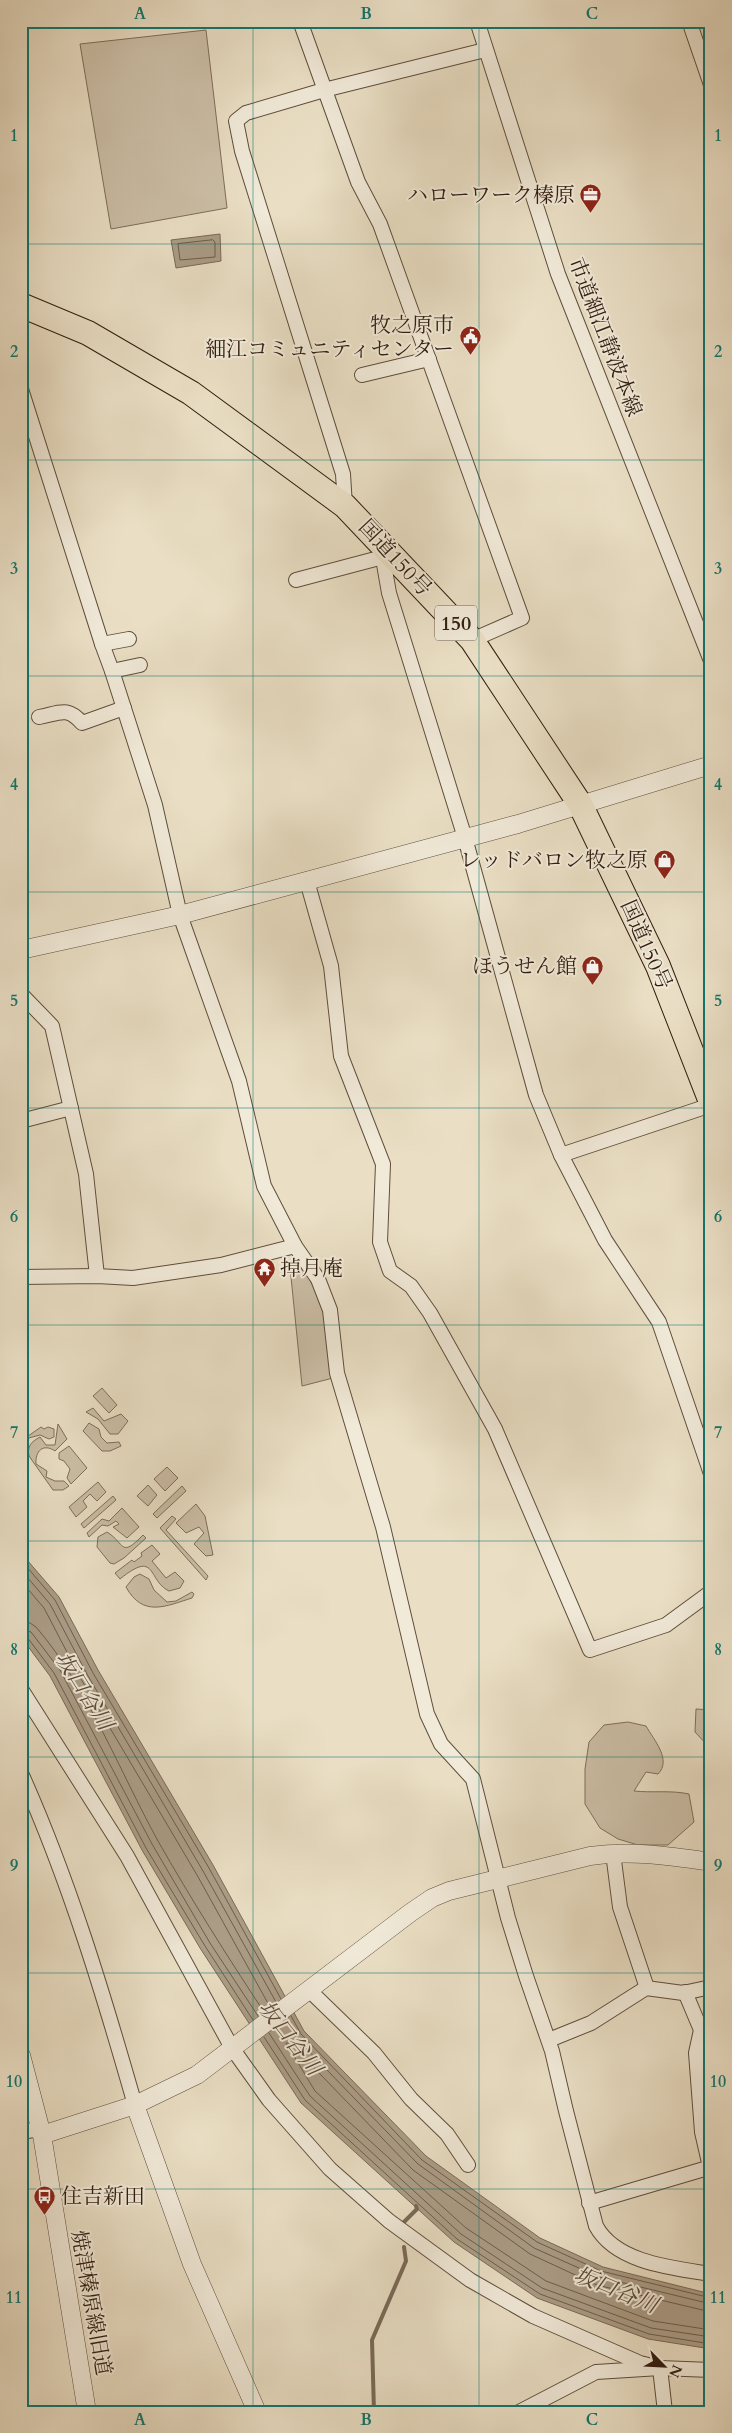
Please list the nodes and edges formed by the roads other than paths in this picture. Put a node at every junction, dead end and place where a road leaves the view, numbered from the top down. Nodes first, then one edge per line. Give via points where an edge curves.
1 (300, 21) edge
2 (477, 21) edge
3 (689, 21) edge
4 (485, 50) junction
5 (711, 85) edge
6 (324, 90) junction
7 (21, 305) edge
8 (429, 359) junction
9 (362, 375) dead end
10 (21, 389) edge
11 (346, 506) junction
12 (382, 550) junction
13 (296, 580) dead end
14 (129, 639) dead end
15 (472, 640) junction
16 (102, 644) junction
17 (711, 661) edge
18 (140, 665) dead end
19 (112, 671) junction
20 (124, 708) junction
21 (40, 716) dead end
22 (711, 765) edge
23 (580, 804) junction
24 (465, 838) junction
25 (307, 881) junction
26 (180, 915) junction
27 (21, 950) edge
28 (21, 994) edge
29 (711, 1102) edge
30 (711, 1106) edge
31 (71, 1108) junction
32 (21, 1121) edge
33 (561, 1155) junction
34 (295, 1246) junction
35 (97, 1276) junction
36 (21, 1277) edge
37 (711, 1474) edge
38 (711, 1592) edge
39 (21, 1689) edge
40 (21, 1773) edge
41 (613, 1853) junction
42 (711, 1862) edge
43 (497, 1880) junction
44 (711, 1987) edge
45 (647, 1988) junction
46 (686, 1992) junction
47 (307, 1993) junction
48 (549, 2040) junction
49 (232, 2048) junction
50 (21, 2055) edge
51 (135, 2105) junction
52 (21, 2132) edge
53 (41, 2132) junction
54 (468, 2164) dead end
55 (710, 2167) edge
56 (589, 2203) junction
57 (711, 2274) edge
58 (660, 2368) junction
59 (711, 2370) edge
60 (87, 2412) edge
61 (256, 2412) edge
62 (519, 2412) edge
63 (665, 2412) edge

1 - 6 street
2 - 4 street, 市道細江静波本線
3 - 5 street
4 - 6 street
4 - 17 street, 市道細江静波本線 via 558,274
6 - 8 street via 358,182 380,224
6 - 11 street via 246,113 237,118 236,124 343,474
7 - 11 highway, 国道150号 / 150 via 88,333 191,393
8 - 9 street
8 - 15 street via 522,618
10 - 16 street
11 - 12 highway, 国道150号 / 150
12 - 13 street
12 - 15 highway, 国道150号 / 150
12 - 24 street via 389,594
14 - 16 street
15 - 23 highway, 国道150号 / 150
16 - 19 street
18 - 19 street
19 - 20 street
20 - 21 street via 82,723 68,712
20 - 26 street via 155,805
22 - 23 street
23 - 24 street
23 - 29 highway, 国道150号 / 150 via 658,966
24 - 25 street
24 - 33 street via 536,1095
25 - 26 street
25 - 38 street via 331,966 341,1056 384,1164 380,1242 390,1271 411,1286 430,1313 495,1429 590,1650 666,1624
26 - 27 street
26 - 34 street via 239,1081 264,1186
28 - 31 street via 52,1026
30 - 33 street
31 - 32 street
31 - 35 street via 86,1174
33 - 37 street via 605,1240 659,1322
34 - 35 street via 221,1265 133,1278
34 - 43 street via 318,1279 330,1310 337,1373 383,1527 427,1714 441,1744 473,1779
35 - 36 street
39 - 49 street via 127,1856
40 - 51 street via 43,1821 89,1953
41 - 42 street via 650,1853
41 - 43 street
41 - 45 street via 620,1907
43 - 47 street via 432,1898
43 - 48 street
44 - 46 street
45 - 46 street
45 - 48 street via 591,2023
46 - 55 street via 701,2030 696,2053 702,2132
47 - 49 street
47 - 54 street via 374,2053 411,2099 446,2134
48 - 56 street
49 - 51 street via 197,2075
49 - 58 street via 269,2100 330,2169 389,2221 470,2280 533,2316 640,2363
50 - 53 street, 焼津榛原線旧道
51 - 53 street
51 - 61 street via 192,2264
52 - 53 street
53 - 60 street, 焼津榛原線旧道
55 - 56 street
56 - 57 street via 602,2236 618,2250
58 - 59 street
58 - 62 street via 596,2372
58 - 63 street

